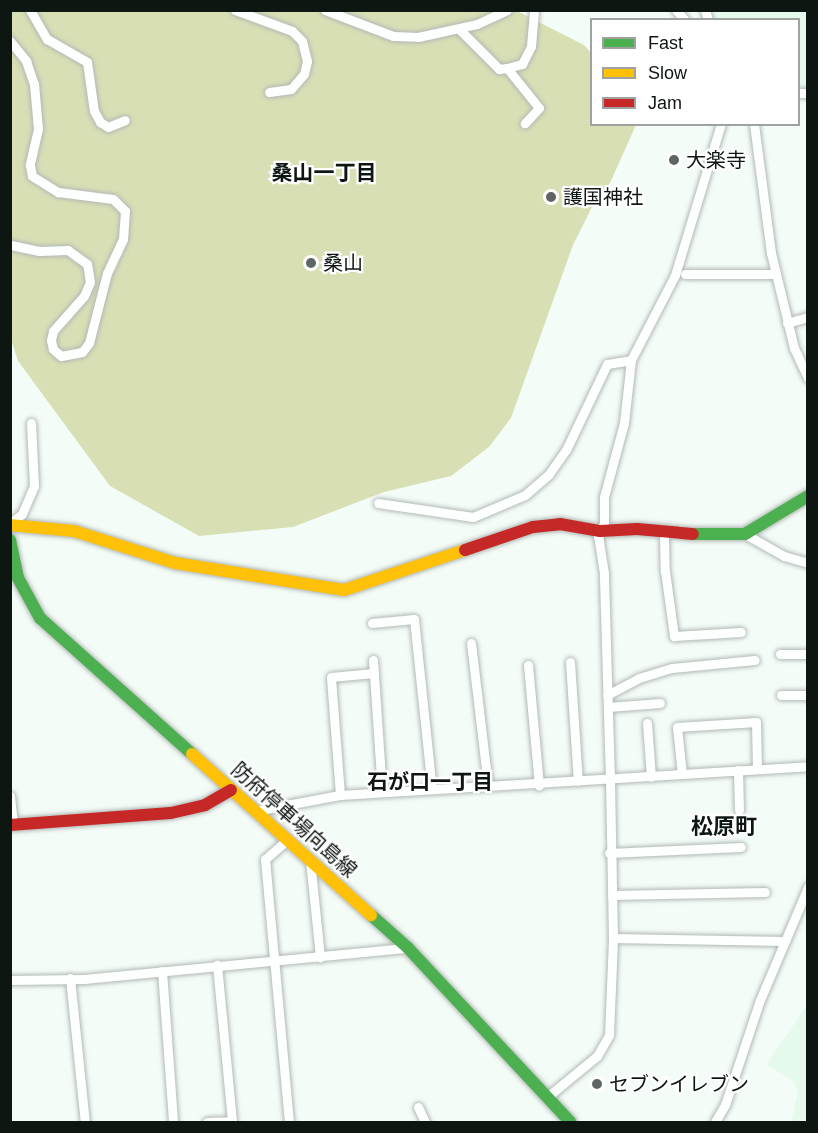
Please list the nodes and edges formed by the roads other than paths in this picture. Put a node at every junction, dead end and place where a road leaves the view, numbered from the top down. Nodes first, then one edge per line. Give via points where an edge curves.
1 (30, 10) edge
2 (235, 10) edge
3 (325, 10) edge
4 (507, 10) edge
5 (534, 10) edge
6 (459, 29) junction
7 (10, 41) edge
8 (507, 68) junction
9 (269, 92) dead end
10 (125, 120) dead end
11 (525, 123) dead end
12 (720, 126) edge
13 (753, 126) edge
14 (10, 245) edge
15 (685, 274) dead end
16 (776, 274) junction
17 (807, 317) edge
18 (788, 323) junction
19 (631, 360) junction
20 (807, 378) edge
21 (31, 423) dead end
22 (807, 496) edge
23 (378, 503) dead end
24 (10, 524) edge
25 (600, 531) junction
26 (664, 532) junction
27 (745, 534) junction
28 (10, 540) edge
29 (807, 563) edge
30 (372, 622) dead end
31 (741, 632) dead end
32 (471, 643) dead end
33 (780, 654) dead end
34 (807, 654) edge
35 (373, 660) dead end
36 (755, 660) dead end
37 (570, 662) dead end
38 (528, 665) dead end
39 (374, 673) junction
40 (607, 695) junction
41 (781, 695) dead end
42 (807, 695) edge
43 (660, 703) dead end
44 (608, 707) junction
45 (647, 723) dead end
46 (807, 766) edge
47 (757, 768) junction
48 (738, 770) junction
49 (682, 774) junction
50 (651, 777) junction
51 (610, 780) junction
52 (578, 781) junction
53 (539, 785) junction
54 (488, 786) junction
55 (432, 789) junction
56 (231, 790) junction
57 (382, 792) junction
58 (340, 795) junction
59 (10, 796) edge
60 (739, 810) dead end
61 (255, 811) junction
62 (12, 825) edge
63 (287, 840) junction
64 (741, 847) dead end
65 (609, 853) junction
66 (310, 860) junction
67 (807, 887) edge
68 (765, 892) dead end
69 (612, 895) junction
70 (613, 938) junction
71 (784, 941) junction
72 (408, 948) junction
73 (320, 957) junction
74 (273, 960) junction
75 (217, 965) junction
76 (162, 971) junction
77 (70, 978) junction
78 (10, 980) edge
79 (546, 1098) junction
80 (418, 1107) dead end
81 (85, 1122) edge
82 (173, 1122) edge
83 (207, 1122) edge
84 (289, 1122) edge
85 (425, 1122) edge
86 (570, 1122) edge
87 (716, 1122) edge

1 - 10 street via 47,39 87,62 94,111 100,123 108,127
2 - 9 street via 292,31 302,41 307,61 304,74 291,89
3 - 6 street via 393,36
4 - 6 street
5 - 8 street via 531,46 522,64
6 - 8 street via 499,69
7 - 14 street via 26,61 34,84 38,129 32,147 32,176 58,192 113,199 125,211 123,239 106,273 88,343 82,352 61,356 52,350 51,340 53,331 84,296 90,282 87,264 68,250 39,251
8 - 11 street via 539,108
12 - 19 street via 675,275
13 - 16 street
15 - 16 street
16 - 18 street
17 - 18 street
18 - 20 street via 800,367
19 - 23 street via 607,364 566,450 549,474 525,495 473,517
19 - 25 street via 624,423 604,497 604,523
21 - 24 street via 34,486 22,514
22 - 27 street
24 - 25 street via 74,531 175,563 334,591 356,588 511,532 560,524
25 - 26 street
25 - 40 street
26 - 27 street via 720,537
26 - 31 street via 674,636
27 - 29 street via 784,556
28 - 56 street, 防府停車場向島線 via 18,578 40,618
30 - 55 street via 414,620
32 - 54 street
33 - 34 street
35 - 39 street
36 - 40 street via 672,668 639,678
37 - 52 street
38 - 53 street
39 - 57 street
39 - 58 street via 331,676
40 - 44 street
41 - 42 street
43 - 44 street
44 - 51 street
45 - 50 street
46 - 47 street
47 - 48 street
47 - 49 street via 756,722 677,727
48 - 49 street
48 - 60 street
49 - 50 street
50 - 51 street
51 - 52 street
51 - 65 street
52 - 53 street
53 - 54 street
54 - 55 street
55 - 57 street
56 - 61 street, 防府停車場向島線
56 - 62 street via 205,805 171,813
57 - 58 street
58 - 61 street
59 - 62 street
61 - 63 street, 防府停車場向島線
63 - 66 street, 防府停車場向島線
63 - 74 street via 265,859
64 - 65 street
65 - 69 street
66 - 72 street, 防府停車場向島線
66 - 73 street
67 - 71 street
68 - 69 street
69 - 70 street
70 - 71 street
70 - 79 street via 609,1035 597,1056
71 - 87 street
72 - 73 street
72 - 79 street, 防府停車場向島線
73 - 74 street
74 - 75 street
74 - 84 street
75 - 76 street
75 - 83 street via 232,1121
76 - 77 street
76 - 82 street
77 - 78 street
77 - 81 street
79 - 86 street, 防府停車場向島線
80 - 85 street

